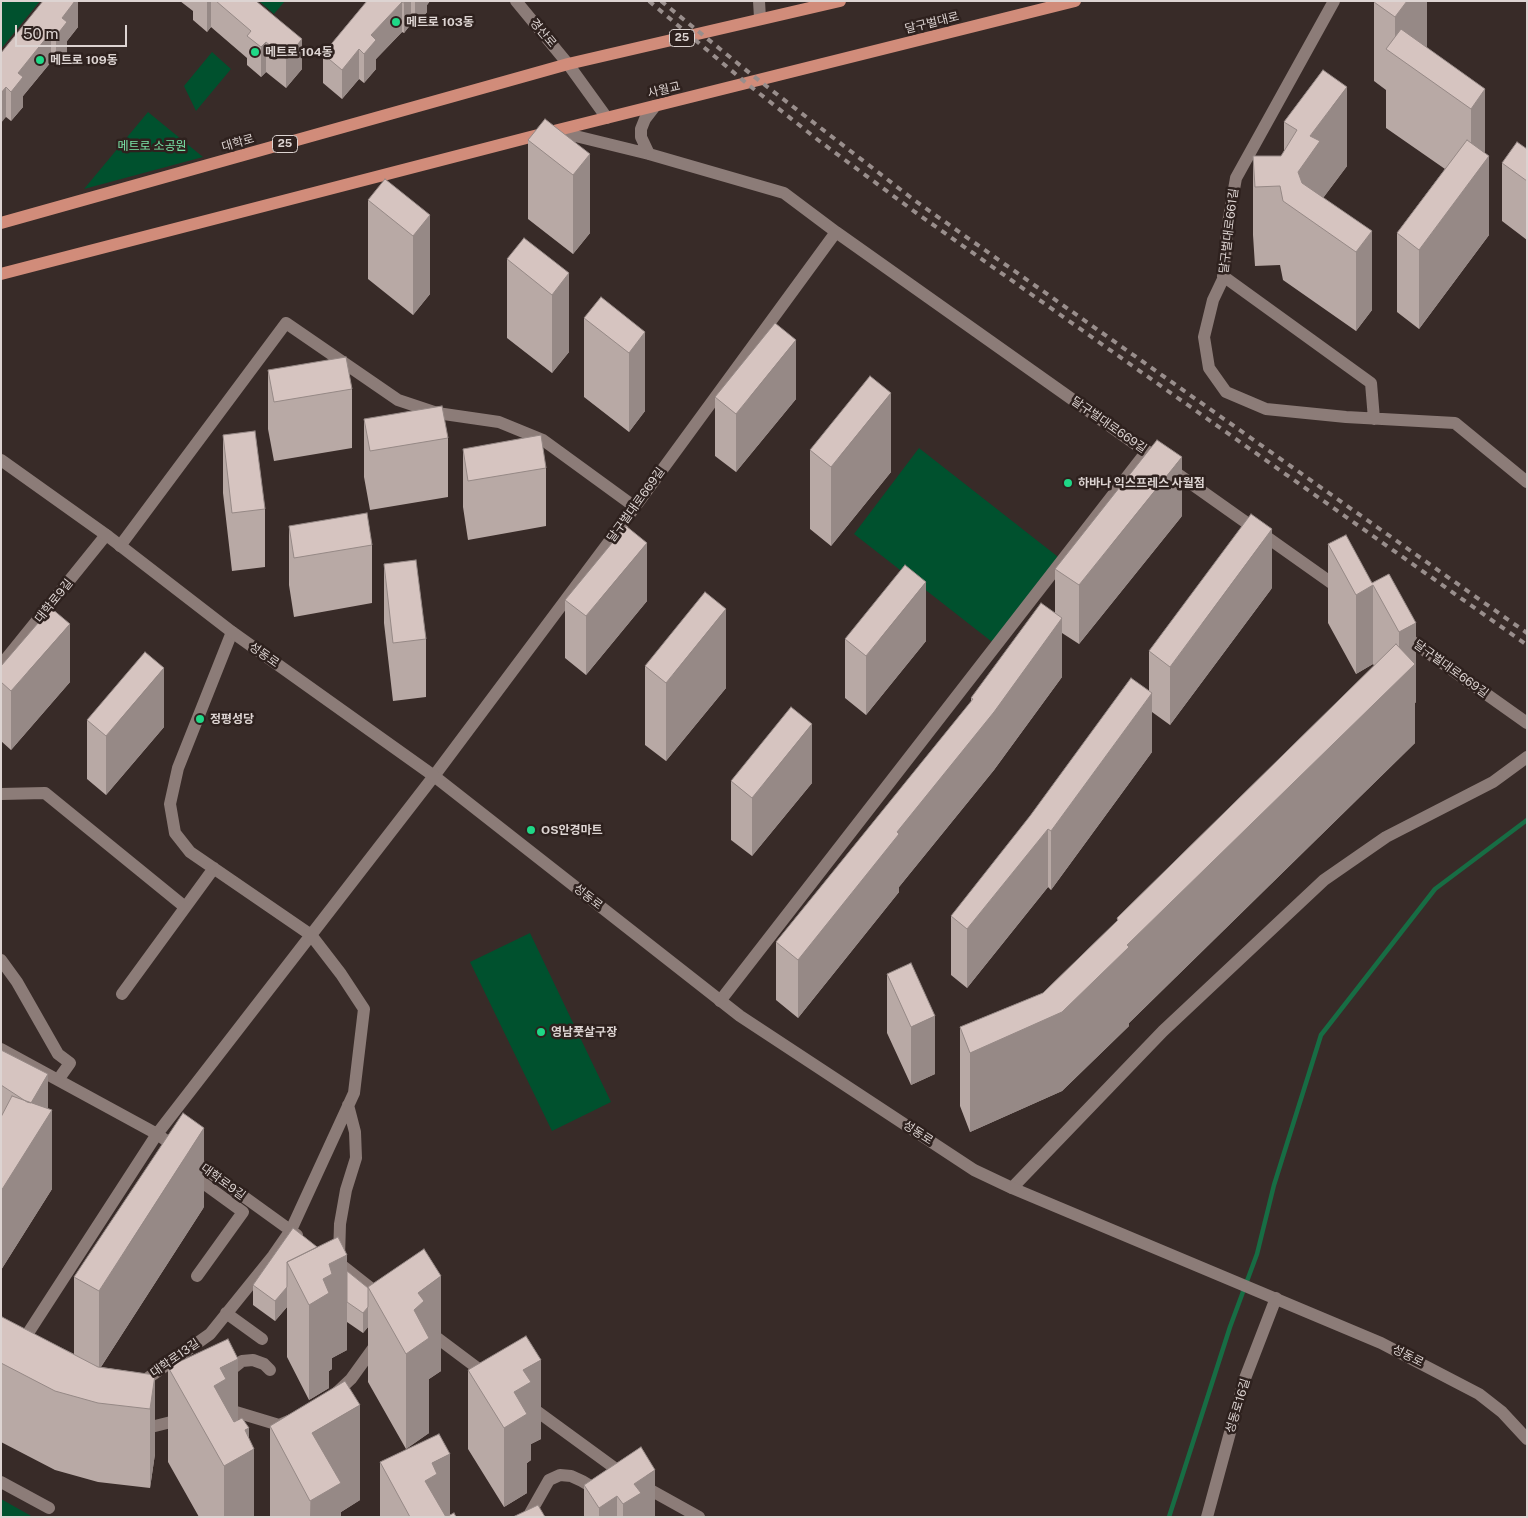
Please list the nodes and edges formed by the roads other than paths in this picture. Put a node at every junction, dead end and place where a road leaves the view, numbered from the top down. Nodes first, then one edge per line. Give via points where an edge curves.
1 (516, 1) edge
2 (759, 1) edge
3 (840, 1) edge
4 (1075, 1) edge
5 (1334, 1) edge
6 (825, 3) edge
7 (755, 20) junction
8 (568, 64) junction
9 (796, 72) joint
10 (656, 106) junction
11 (607, 118) junction
12 (556, 131) junction
13 (649, 154) junction
14 (1, 223) edge
15 (836, 232) junction
16 (1, 274) edge
17 (1223, 276) junction
18 (1374, 419) junction
19 (1147, 451) junction
20 (1, 460) edge
21 (1527, 482) edge
22 (635, 507) junction
23 (106, 535) junction
24 (120, 546) junction
25 (1350, 597) edge
26 (1390, 625) edge
27 (232, 632) junction
28 (1, 665) edge
29 (1527, 723) edge
30 (1527, 757) edge
31 (434, 776) junction
32 (1, 794) edge
33 (214, 868) junction
34 (185, 907) junction
35 (311, 935) junction
36 (1, 960) edge
37 (122, 994) dead end
38 (720, 1002) junction
39 (1, 1049) edge
40 (58, 1080) junction
41 (348, 1105) junction
42 (157, 1134) junction
43 (178, 1165) edge
44 (1012, 1188) junction
45 (291, 1230) junction
46 (307, 1241) edge
47 (323, 1252) edge
48 (339, 1262) junction
49 (198, 1276) dead end
50 (1275, 1298) junction
51 (393, 1306) edge
52 (226, 1314) junction
53 (422, 1326) edge
54 (385, 1331) edge
55 (8, 1338) edge
56 (262, 1339) dead end
57 (270, 1370) dead end
58 (501, 1385) edge
59 (126, 1393) edge
60 (516, 1396) edge
61 (226, 1400) junction
62 (325, 1402) edge
63 (302, 1415) edge
64 (130, 1432) edge
65 (1527, 1439) edge
66 (1, 1482) edge
67 (596, 1496) edge
68 (49, 1508) dead end
69 (528, 1517) edge
70 (699, 1517) edge
71 (1207, 1517) edge

1 - 8 street, 경산로
2 - 7 street
3 - 6 main road, 25
4 - 9 main road, 달구벌대로
5 - 17 street, 달구벌대로661길 via 1236,178
6 - 7 main road, 25
7 - 8 main road, 25
8 - 11 street, 경산로
8 - 14 main road, 대학로 / 25
9 - 10 main road, 사월교
10 - 11 main road, 사월교
10 - 13 street via 641,129
11 - 12 main road, 사월교
12 - 13 street, 달구벌대로669길
12 - 16 main road, 사월교
13 - 15 street, 달구벌대로669길 via 784,192
15 - 19 street, 달구벌대로669길
15 - 22 street, 달구벌대로669길
17 - 18 street via 1371,382
17 - 18 street, 달구벌대로661길 via 1204,337 1209,368 1226,392 1266,409
18 - 21 street, 달구벌대로661길 via 1455,423
19 - 25 street, 달구벌대로669길
19 - 38 street
20 - 23 street, 성동로
22 - 24 street via 543,440 500,422 437,413 398,400 286,323
22 - 31 street, 달구벌대로669길
23 - 24 street, 성동로
23 - 28 street, 대학로9길
24 - 27 street, 성동로
26 - 29 street, 달구벌대로669길
27 - 31 street, 성동로
27 - 33 street, 대학로13길 via 178,768 170,804 175,833 190,852
30 - 44 street via 1493,782 1386,837 1324,880 1163,1031
31 - 35 street, 달구벌대로669길
31 - 38 street, 성동로
32 - 34 street via 45,794
33 - 34 street
33 - 35 street, 대학로13길
34 - 37 street
35 - 41 street, 대학로13길 via 364,1009 354,1094
35 - 42 street, 달구벌대로669길
36 - 40 street via 58,1054 70,1063
38 - 44 street, 성동로 via 974,1170
39 - 40 street, 대학로9길
40 - 42 street, 대학로9길
41 - 45 street, 대학로13길
41 - 48 street via 355,1132 356,1158 340,1224
42 - 45 street, 대학로9길
42 - 55 street, 달구벌대로669길 via 22,1349
43 - 49 street via 243,1212
44 - 50 street, 성동로
45 - 46 street, 대학로9길
45 - 52 street, 대학로13길
47 - 48 street
48 - 51 street
50 - 65 street, 성동로 via 1381,1342 1472,1390 1502,1412
50 - 71 street, 성동로16길 via 1244,1381
52 - 56 street
52 - 59 street, 대학로13길 via 210,1334
53 - 58 street
54 - 62 street via 351,1379
57 - 61 street via 253,1360 232,1368
60 - 70 street via 627,1478
61 - 63 street via 279,1425
61 - 64 street via 202,1415
66 - 68 street
67 - 69 street via 592,1487 582,1481 560,1475 549,1480

